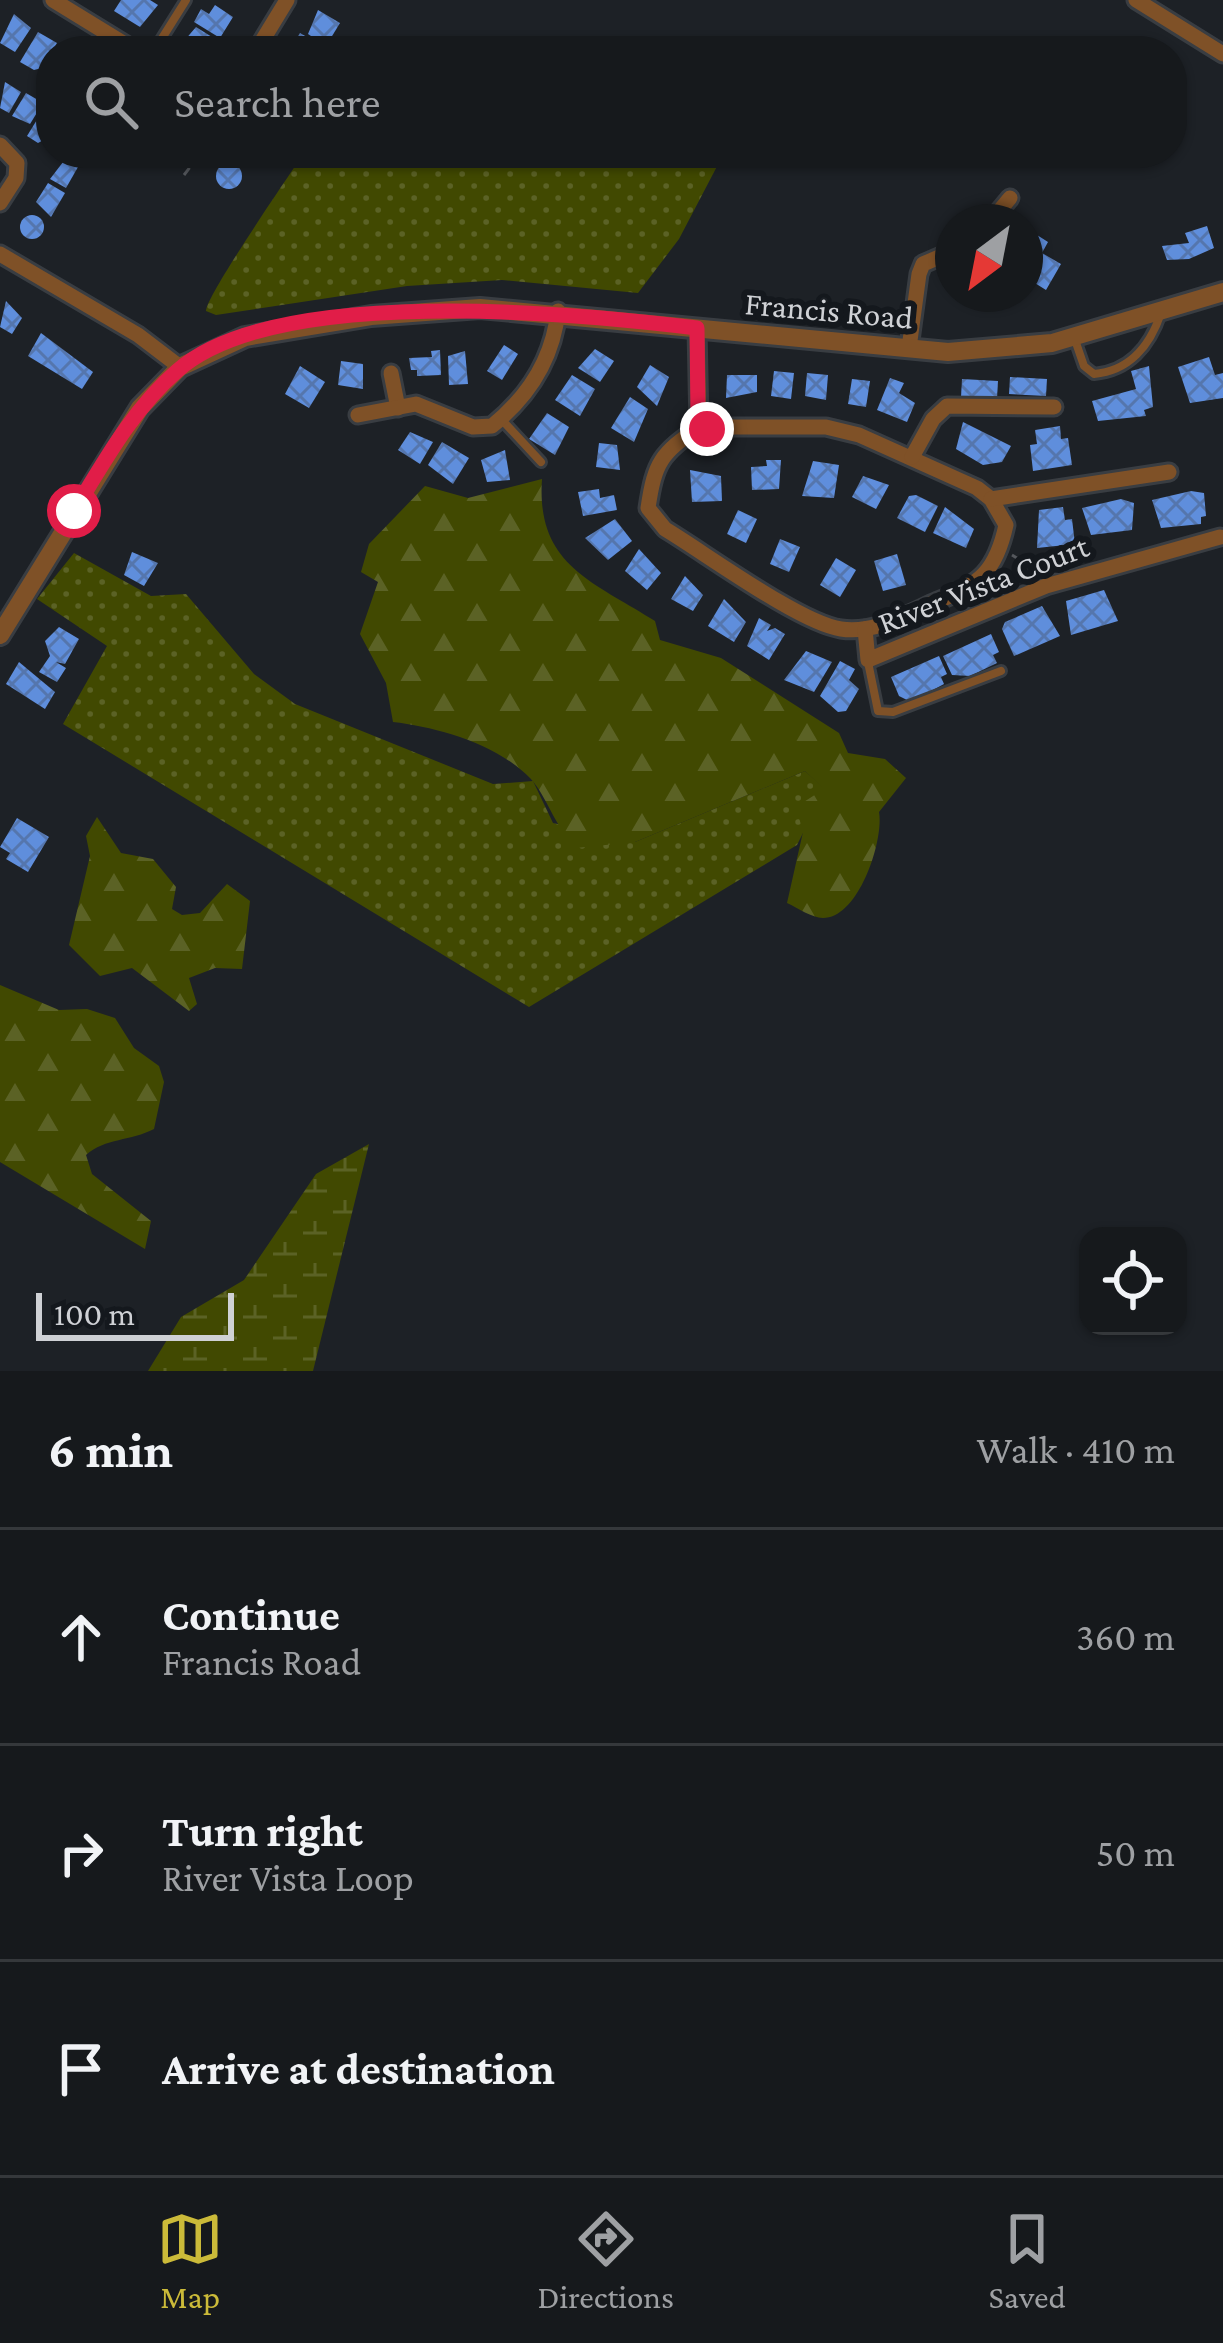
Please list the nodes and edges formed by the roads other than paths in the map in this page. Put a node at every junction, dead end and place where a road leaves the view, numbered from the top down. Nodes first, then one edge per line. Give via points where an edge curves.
1 (53, 0) edge
2 (186, 0) edge
3 (287, 0) edge
4 (1136, 0) edge
5 (112, 36) edge
6 (163, 36) edge
7 (265, 36) edge
8 (1223, 54) edge
9 (0, 145) edge
10 (1010, 198) dead end
11 (0, 203) edge
12 (1005, 204) edge
13 (0, 254) edge
14 (935, 259) edge
15 (1223, 292) edge
16 (558, 311) junction
17 (1161, 312) junction
18 (697, 328) junction
19 (1074, 337) junction
20 (909, 348) junction
21 (180, 367) junction
22 (391, 373) dead end
23 (1054, 407) dead end
24 (398, 408) junction
25 (358, 415) dead end
26 (496, 422) junction
27 (699, 428) junction
28 (912, 458) junction
29 (541, 462) dead end
30 (1169, 472) dead end
31 (991, 499) junction
32 (1220, 536) dead end
33 (865, 629) junction
34 (0, 635) edge
35 (868, 661) junction
36 (1001, 671) dead end

1 - 5 street
2 - 6 lane
3 - 7 street
4 - 8 street
9 - 11 street via 17,163
10 - 12 street
13 - 21 street
14 - 20 street via 919,274
15 - 17 street, Francis Road
16 - 18 street, Francis Road
16 - 21 street, Francis Road via 480,308 277,329
16 - 26 street via 544,365
17 - 19 street, Francis Road
17 - 19 lane via 1137,356 1113,373 1084,366
18 - 20 street, Francis Road
18 - 27 street
19 - 20 street, Francis Road via 948,352
21 - 34 street, Francis Road via 104,461
22 - 24 street
23 - 28 street via 947,406
24 - 25 street
24 - 26 street via 428,405 473,427
26 - 29 lane
27 - 28 street via 826,427
27 - 33 street via 665,450 653,474 649,508 664,529 812,618
28 - 31 street
30 - 31 street
31 - 33 street via 1006,525 986,579
32 - 35 street, River Vista Court via 1046,586
33 - 35 street, River Vista Court
35 - 36 lane via 878,711

